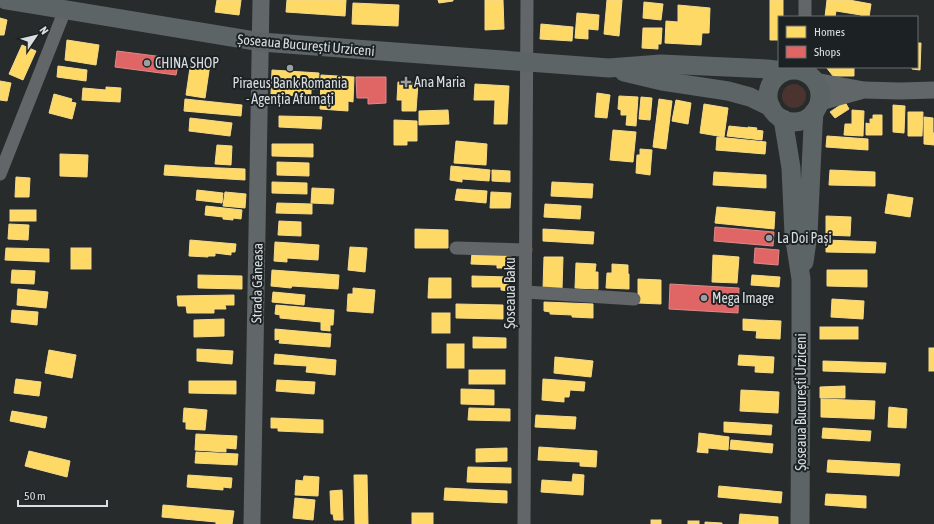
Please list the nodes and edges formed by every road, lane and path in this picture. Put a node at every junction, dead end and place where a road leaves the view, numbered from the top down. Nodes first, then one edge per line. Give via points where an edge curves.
1 (6, 0) edge
2 (261, 0) edge
3 (527, 0) edge
4 (805, 0) edge
5 (65, 10) junction
6 (805, 16) edge
7 (261, 42) junction
8 (526, 63) junction
9 (609, 68) junction
10 (788, 69) edge
11 (812, 74) edge
12 (864, 90) junction
13 (934, 90) edge
14 (817, 107) junction
15 (777, 113) junction
16 (0, 174) edge
17 (456, 248) dead end
18 (526, 250) junction
19 (801, 279) junction
20 (526, 292) junction
21 (634, 299) dead end
22 (252, 524) edge
23 (524, 524) edge
24 (800, 524) edge

1 - 5 highway, Șoseaua București Urziceni
2 - 7 main road, Strada Găneasa
3 - 8 street, Șoseaua Baku
4 - 6 street
5 - 7 highway, Șoseaua București Urziceni
5 - 16 street
7 - 8 highway, Șoseaua București Urziceni
7 - 22 main road, Strada Găneasa
8 - 9 highway, Șoseaua București Urziceni
8 - 18 street, Șoseaua Baku
9 - 10 highway, Șoseaua București Urziceni via 661,64
9 - 15 highway, Șoseaua București Urziceni via 662,81 728,91 750,97
10 - 11 highway, Șoseaua București Urziceni
10 - 15 highway, Șoseaua București Urziceni via 777,76 768,90 768,99
11 - 12 main road
11 - 14 highway, Șoseaua București Urziceni via 819,87
12 - 13 main road
12 - 14 main road
14 - 15 highway, Șoseaua București Urziceni via 810,116 794,122
14 - 19 highway, Șoseaua București Urziceni via 813,127 808,234
15 - 19 highway, Șoseaua București Urziceni via 791,168 794,234
17 - 18 street
18 - 20 street, Șoseaua Baku
19 - 24 highway, Șoseaua București Urziceni
20 - 21 street
20 - 23 street, Șoseaua Baku

